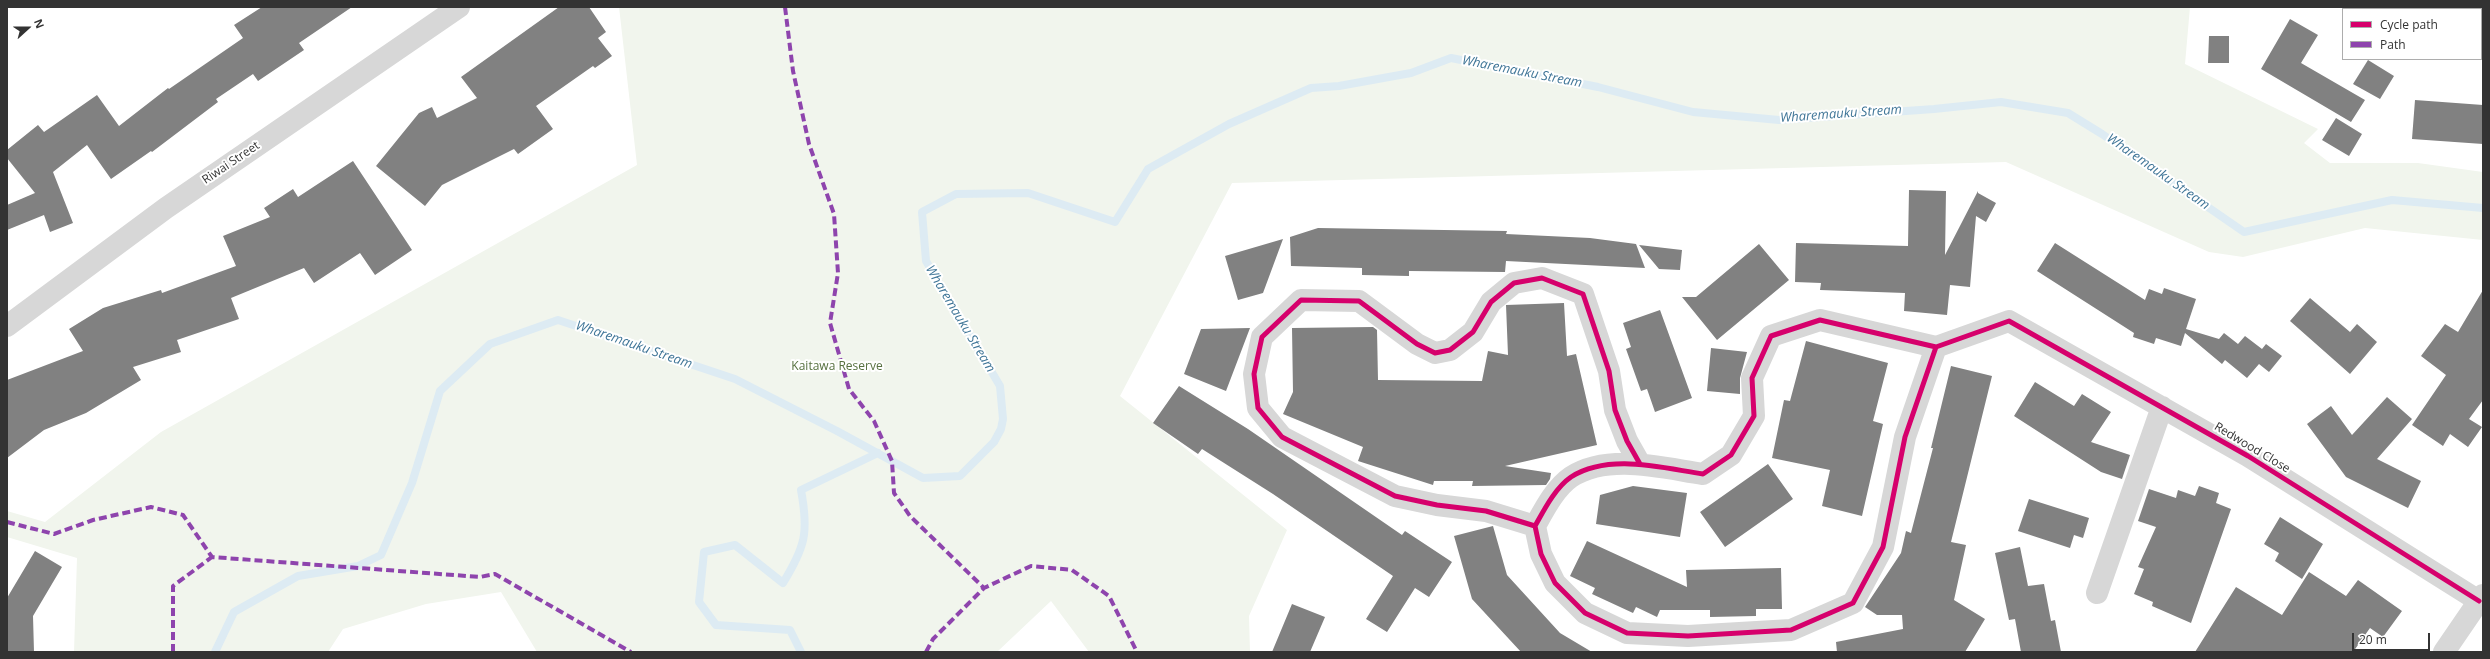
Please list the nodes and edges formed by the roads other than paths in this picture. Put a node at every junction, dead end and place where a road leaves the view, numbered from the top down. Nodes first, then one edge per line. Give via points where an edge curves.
1 (459, 7) edge
2 (7, 326) edge
3 (1936, 347) junction
4 (2162, 407) junction
5 (1640, 464) junction
6 (1535, 526) junction
7 (2097, 593) dead end
8 (2481, 598) edge
9 (2444, 652) edge

1 - 2 street, Riwai Street via 166,208
3 - 4 street, Redwood Close via 2009,321
3 - 5 street via 1820,320 1771,336 1752,378 1754,416 1731,455 1703,474
3 - 6 street via 1905,437 1883,546 1853,603 1791,630 1688,636 1627,632 1585,613 1555,583 1542,554
4 - 7 street
4 - 8 street, Redwood Close via 2248,456
5 - 6 street via 1600,466 1571,477 1548,501
5 - 6 street via 1627,441 1615,410 1609,371 1583,294 1542,278 1514,283 1491,302 1473,332 1450,350 1435,353 1417,344 1359,301 1301,300 1262,337 1254,374 1258,408 1282,437 1395,496 1437,505 1486,511
8 - 9 street

